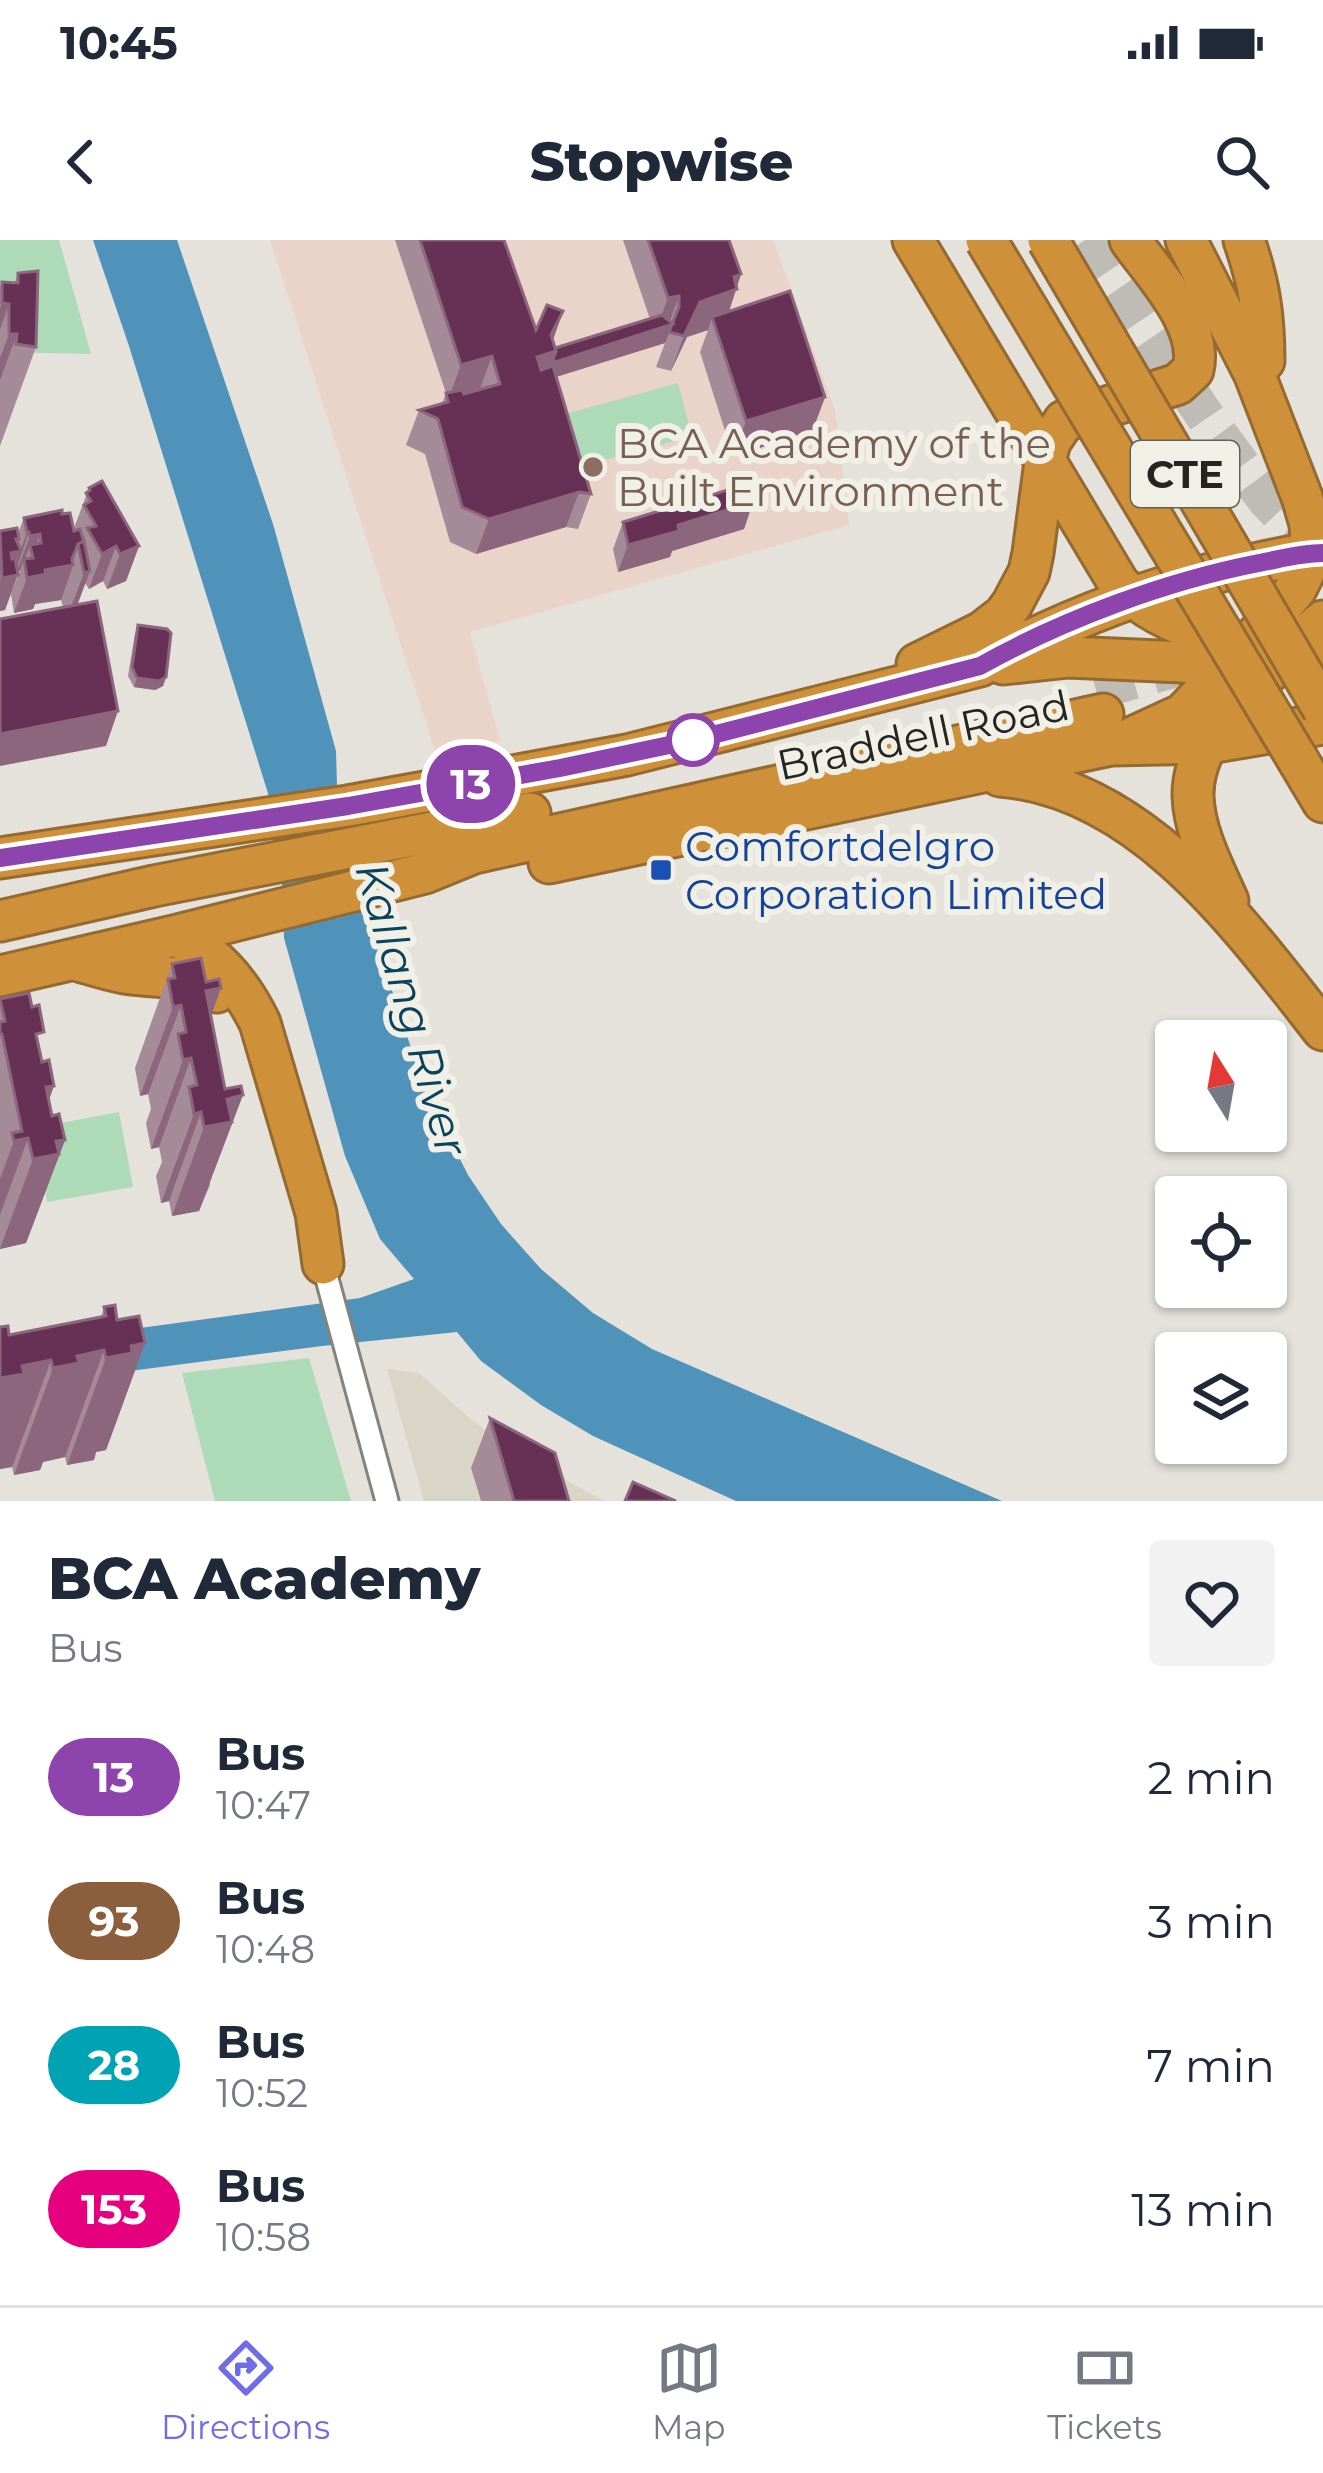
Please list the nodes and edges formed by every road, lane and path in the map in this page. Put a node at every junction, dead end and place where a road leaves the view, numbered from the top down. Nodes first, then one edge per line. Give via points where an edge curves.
1 (913, 240) edge
2 (986, 240) edge
3 (1048, 240) edge
4 (1130, 240) edge
5 (1189, 240) edge
6 (1244, 240) edge
7 (1264, 361) junction
8 (1045, 462) junction
9 (1323, 481) edge
10 (1317, 553) edge
11 (1133, 599) junction
12 (1323, 621) edge
13 (1282, 657) edge
14 (980, 666) junction
15 (848, 699) junction
16 (1323, 709) edge
17 (1103, 716) junction
18 (1323, 724) edge
19 (1209, 743) junction
20 (928, 782) junction
21 (1323, 802) edge
22 (0, 858) edge
23 (425, 873) junction
24 (154, 886) junction
25 (0, 902) edge
26 (0, 921) edge
27 (1237, 923) junction
28 (174, 936) junction
29 (70, 960) junction
30 (0, 976) edge
31 (1323, 1030) edge
32 (281, 1098) junction
33 (325, 1272) joint
34 (387, 1501) edge

1 - 8 highway
2 - 21 highway, CTE, bridge
3 - 16 highway, CTE, bridge
4 - 8 highway via 1185,318 1195,342 1192,370 1178,384 1064,421
5 - 7 highway
5 - 10 highway via 1254,373
6 - 7 highway via 1259,283
7 - 9 highway
8 - 11 highway
8 - 15 highway via 1029,572 1004,616
10 - 11 highway, Braddell Road via 1216,571
10 - 13 highway via 1300,582
11 - 13 highway via 1162,618
11 - 14 highway, Braddell Road
12 - 13 highway
13 - 14 highway via 1068,657
13 - 17 highway via 1158,727
13 - 19 highway
14 - 15 highway, Braddell Road
15 - 22 highway, Braddell Road via 655,749
17 - 19 highway, Braddell Road
17 - 20 highway, Braddell Road
17 - 23 highway via 474,853
17 - 24 highway
18 - 19 highway, Braddell Road
19 - 27 highway via 1193,797
20 - 23 highway, Braddell Road via 474,876
20 - 27 highway via 1004,777 1060,787 1136,830
23 - 28 highway
24 - 25 highway
24 - 26 highway
27 - 31 highway
28 - 29 highway
28 - 32 highway via 219,962 246,996
29 - 30 highway
29 - 32 highway via 202,982 233,1006
32 - 33 highway
33 - 34 street

